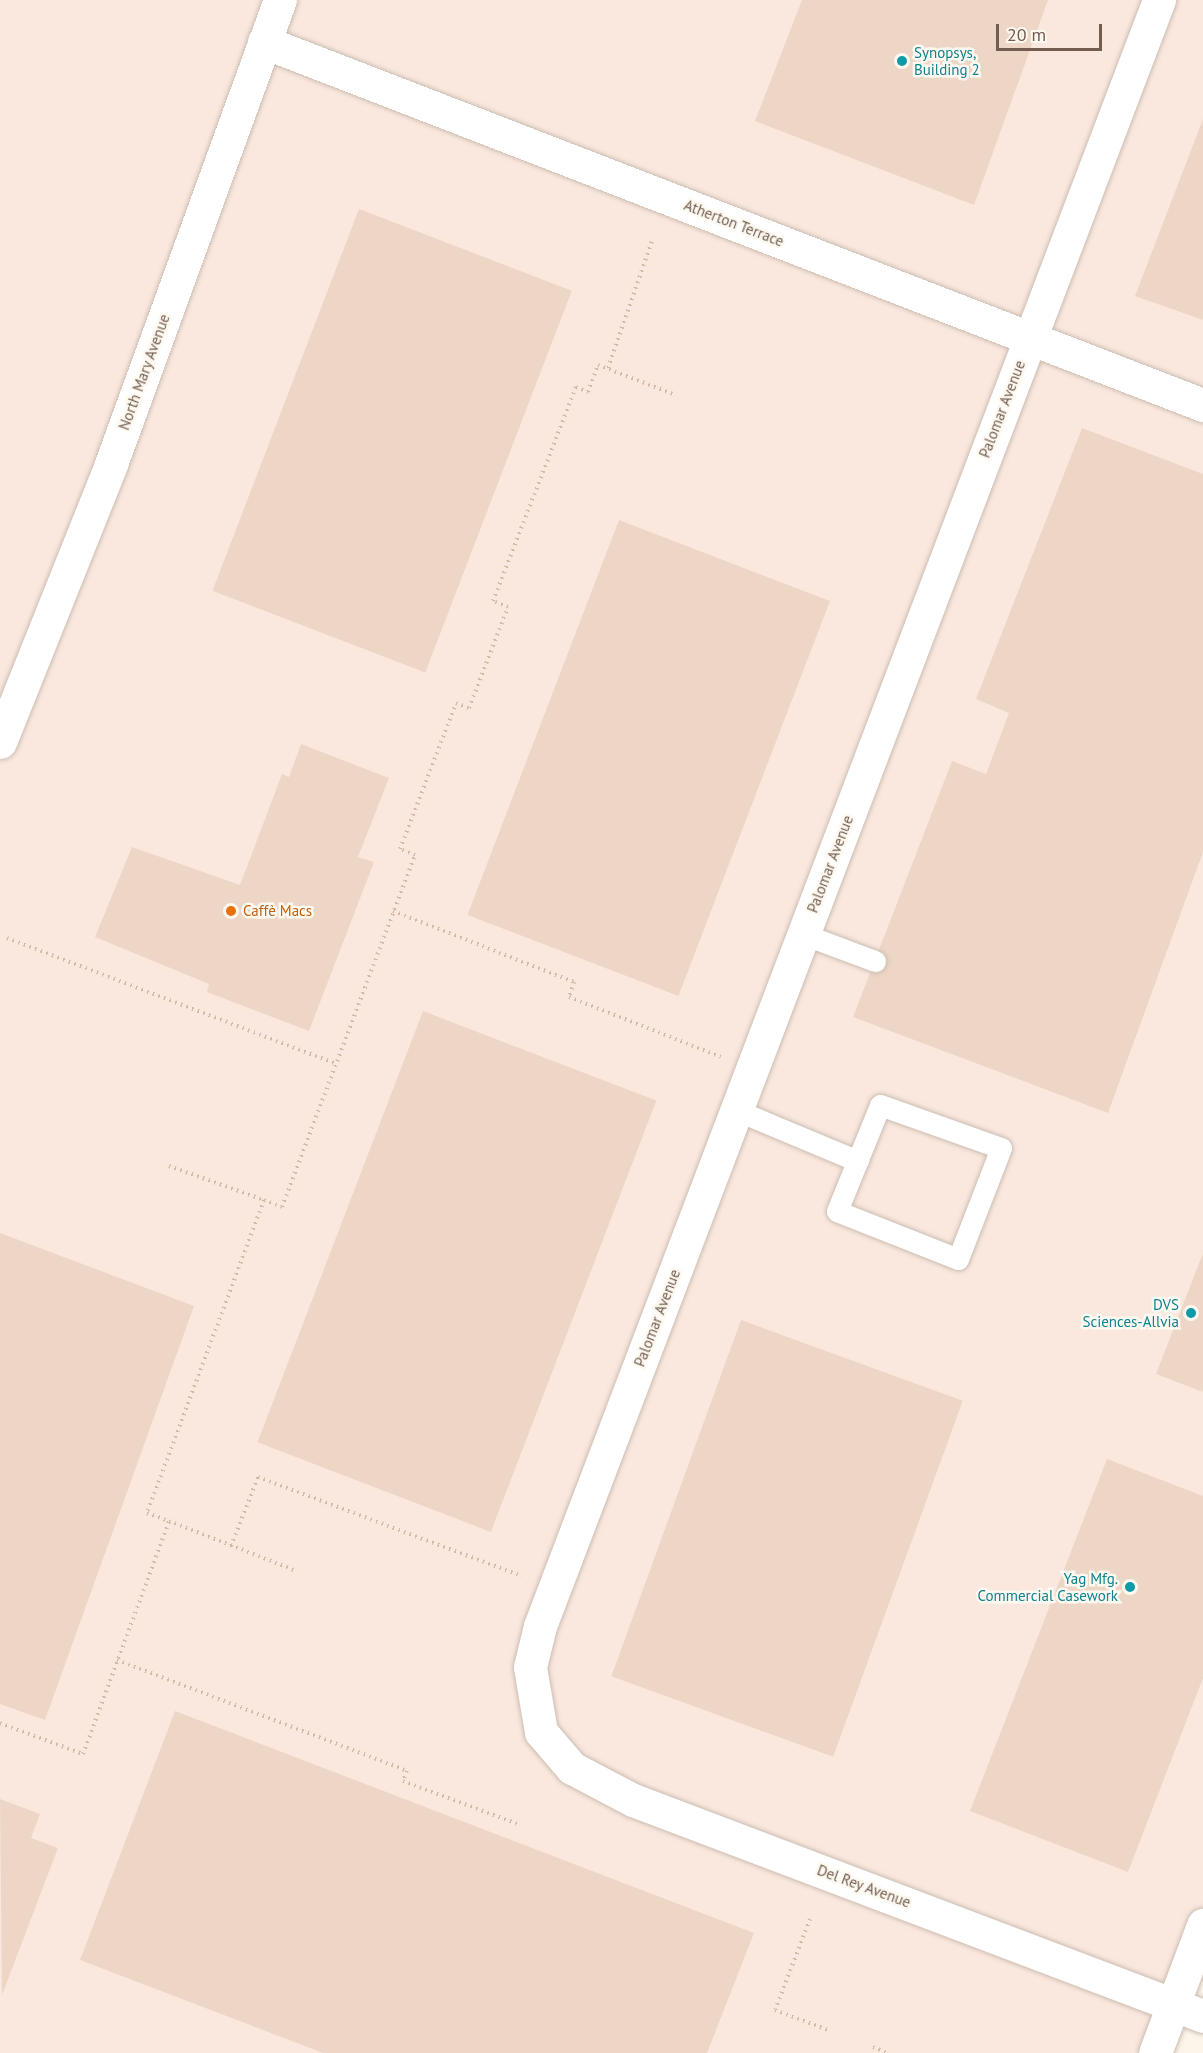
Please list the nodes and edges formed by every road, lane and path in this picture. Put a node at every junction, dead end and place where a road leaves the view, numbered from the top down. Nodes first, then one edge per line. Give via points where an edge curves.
1 (280, 0) edge
2 (1159, 0) edge
3 (264, 42) junction
4 (652, 242) dead end
5 (1030, 336) junction
6 (608, 368) junction
7 (673, 394) dead end
8 (1203, 405) edge
9 (0, 742) edge
10 (393, 911) junction
11 (803, 934) junction
12 (7, 938) dead end
13 (875, 961) dead end
14 (725, 1058) dead end
15 (334, 1064) junction
16 (736, 1110) junction
17 (858, 1161) junction
18 (169, 1166) dead end
19 (264, 1200) junction
20 (169, 1521) junction
21 (231, 1546) junction
22 (294, 1570) dead end
23 (523, 1576) dead end
24 (117, 1660) junction
25 (0, 1723) edge
26 (541, 1732) joint
27 (520, 1825) dead end
28 (810, 1919) dead end
29 (1203, 1925) edge
30 (1173, 2004) junction
31 (1203, 2016) edge
32 (828, 2030) dead end
33 (873, 2048) dead end
34 (887, 2053) edge
35 (1155, 2053) edge

1 - 3 street, North Mary Avenue
2 - 5 street, Palomar Avenue
3 - 5 street, Atherton Terrace
3 - 9 street, North Mary Avenue via 111,464
4 - 6 path
5 - 8 street, Atherton Terrace
5 - 11 street, Palomar Avenue
6 - 7 path
6 - 10 path via 598,365 588,392 576,387 493,601 508,607 469,708 456,703 400,849 415,855
10 - 14 path via 574,982 569,997
10 - 15 path
11 - 13 lane
11 - 16 street, Palomar Avenue
12 - 15 path
15 - 19 path via 282,1207
16 - 17 lane
16 - 26 street, Palomar Avenue via 540,1626 530,1667
17 - 17 lane via 880,1105 1001,1148 958,1259 837,1212
18 - 19 path
19 - 20 path via 147,1513
20 - 21 path
20 - 24 path
21 - 22 path
21 - 23 path via 258,1477
24 - 25 path via 83,1754
24 - 27 path via 407,1771 403,1781
26 - 30 street, Del Rey Avenue via 572,1768 633,1800
28 - 32 path via 775,2010
29 - 30 street
30 - 31 street, Del Rey Avenue
30 - 35 street
33 - 34 path

